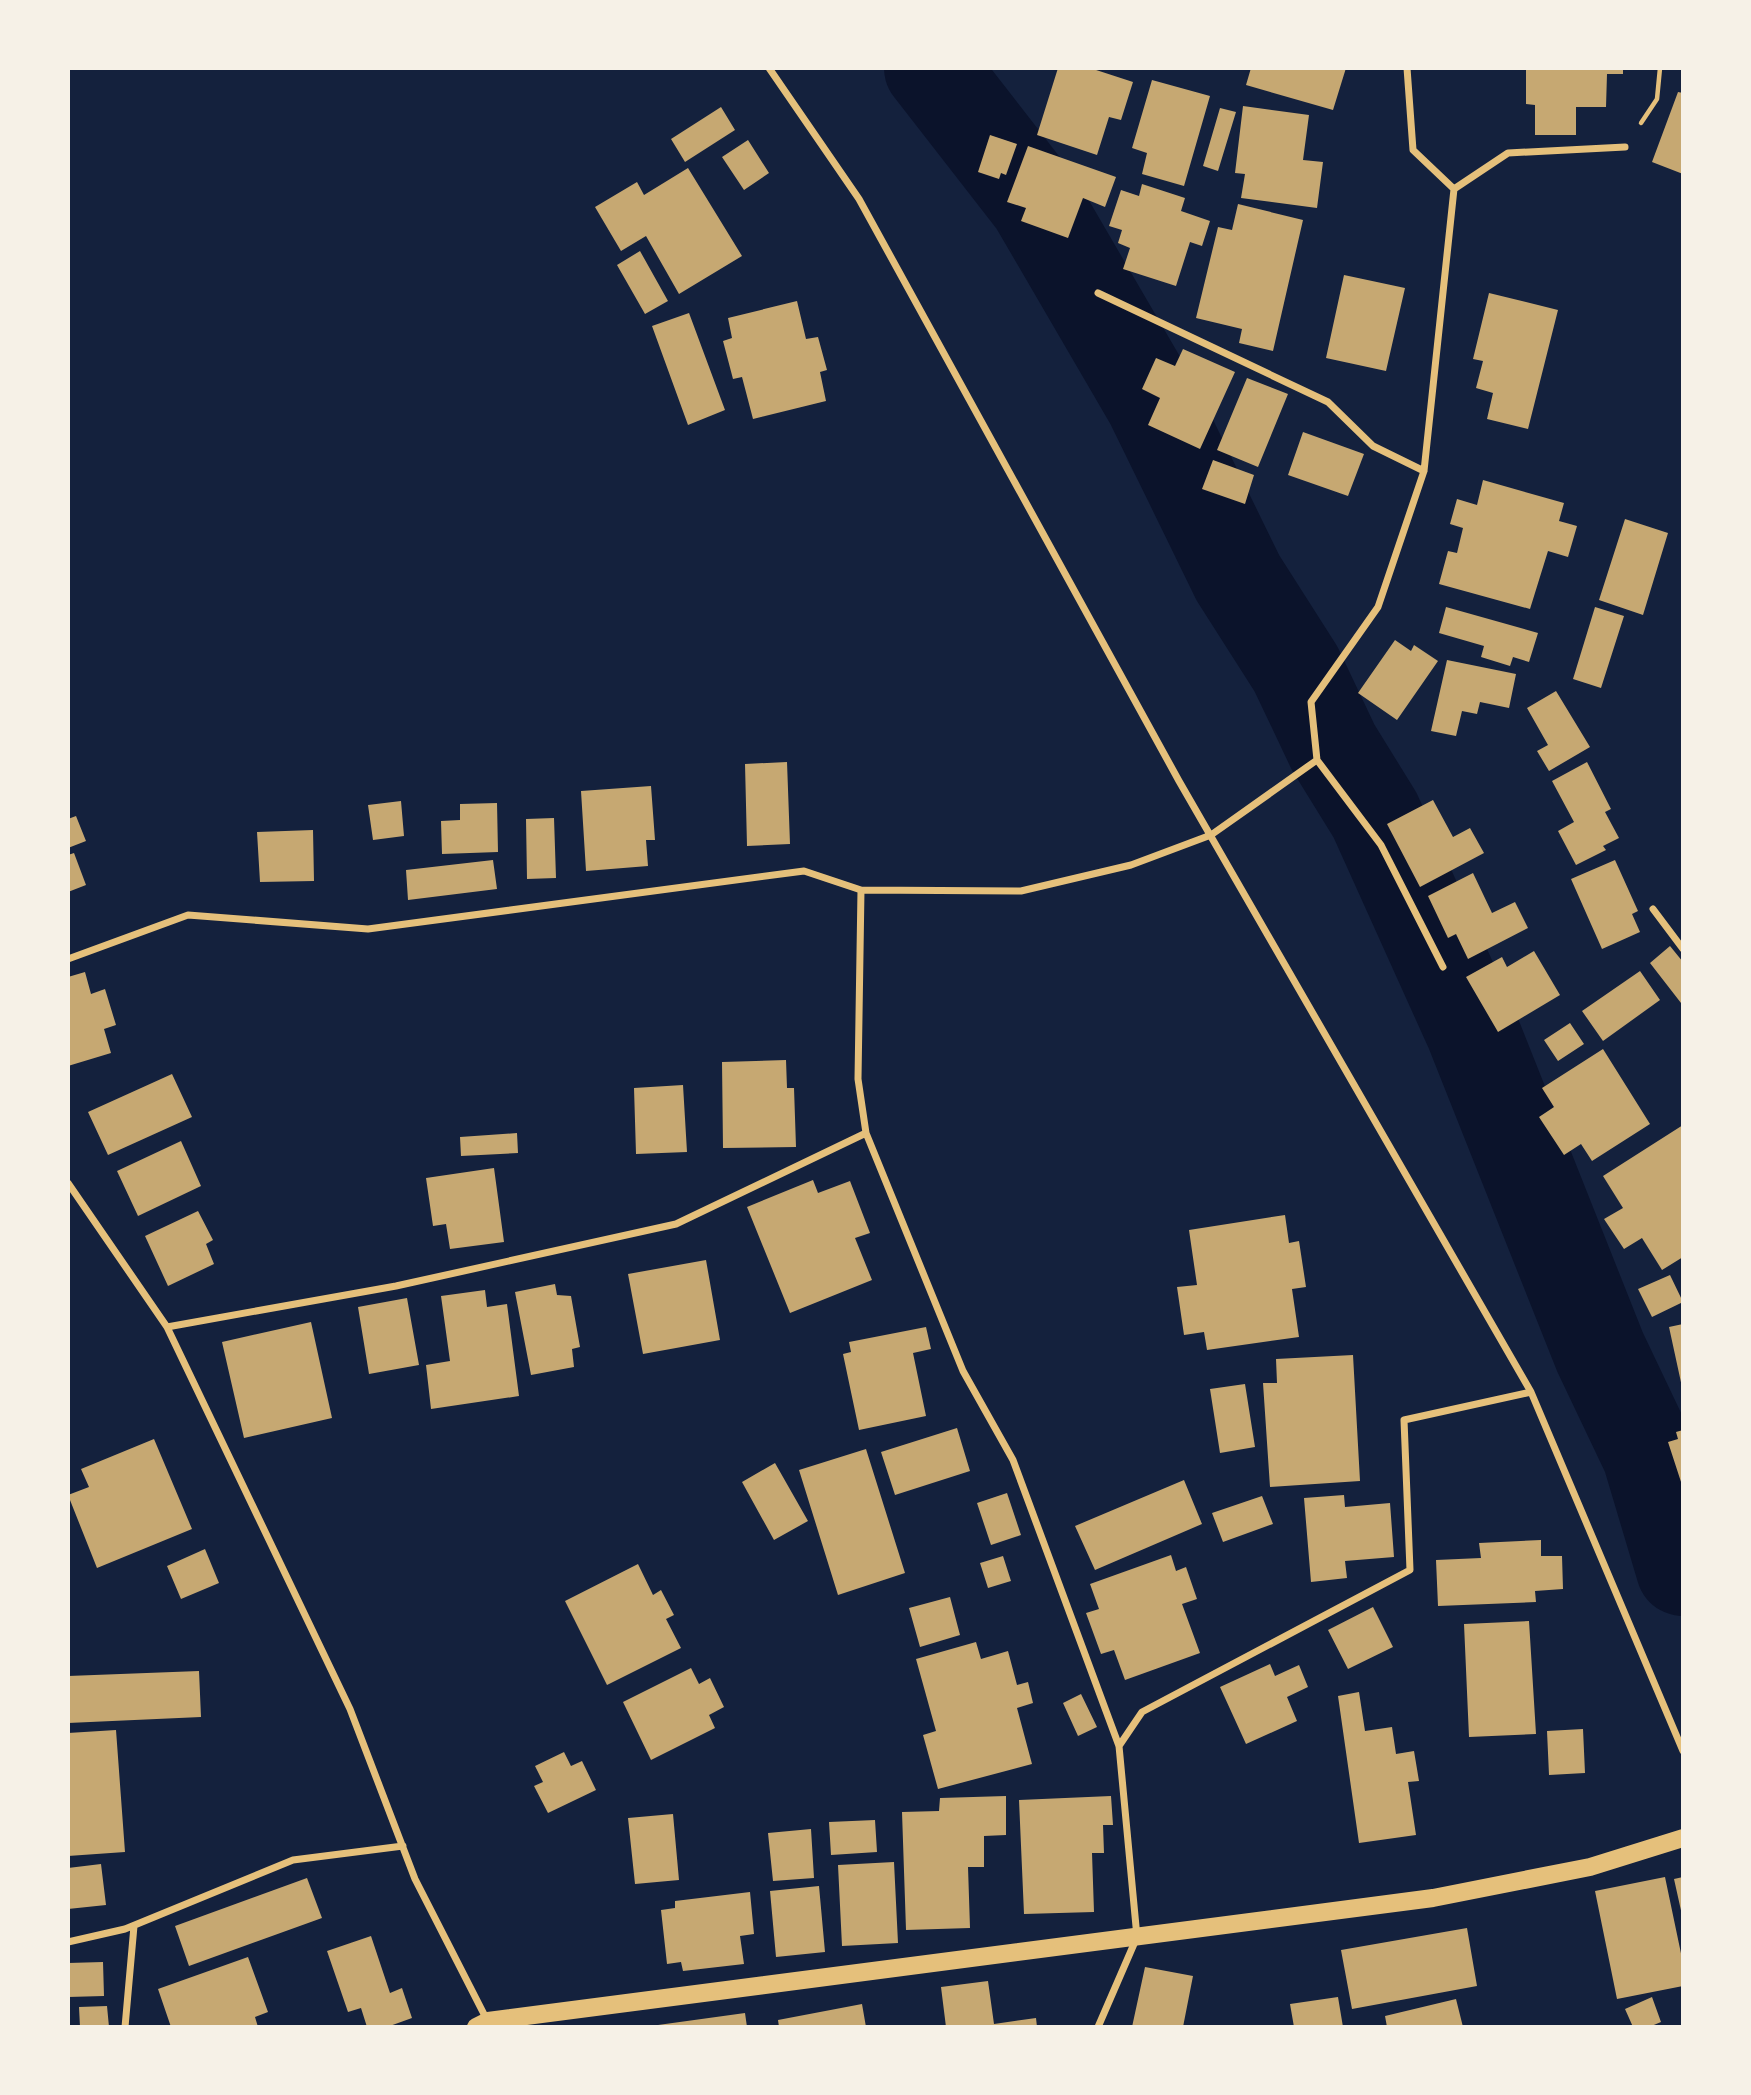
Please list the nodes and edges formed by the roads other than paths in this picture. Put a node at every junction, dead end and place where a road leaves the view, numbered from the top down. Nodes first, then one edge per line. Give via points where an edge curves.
1 (769, 68) edge
2 (1407, 68) edge
3 (1625, 147) road end
4 (1454, 189) junction
5 (1098, 293) dead end
6 (1424, 471) junction
7 (1317, 760) junction
8 (1211, 835) junction
9 (861, 890) junction
10 (1653, 909) dead end
11 (1683, 949) edge
12 (68, 959) edge
13 (1443, 967) dead end
14 (866, 1133) junction
15 (68, 1183) edge
16 (167, 1327) junction
17 (1531, 1392) junction
18 (1119, 1746) junction
19 (1683, 1751) edge
20 (1683, 1838) edge
21 (403, 1846) junction
22 (134, 1926) junction
23 (1137, 1937) junction
24 (68, 1942) edge
25 (485, 2025) edge
26 (125, 2027) edge
27 (1098, 2027) edge

1 - 8 street via 859,199
2 - 4 street via 1413,150
3 - 4 street via 1508,153
4 - 6 street
5 - 6 street via 1328,402 1373,446
6 - 7 street via 1378,607 1311,702
7 - 8 street
7 - 13 street via 1381,845
8 - 9 street via 1131,865 1021,891
8 - 17 street
9 - 12 street via 803,871 368,929 188,915
9 - 14 street via 858,1079
10 - 11 street
14 - 16 street via 676,1224 396,1286
14 - 18 street via 963,1371 1013,1460
15 - 16 street
16 - 21 street via 349,1709
17 - 18 street via 1405,1420 1410,1570 1142,1712
17 - 19 street
18 - 23 street
20 - 23 main road via 1590,1867 1433,1898
21 - 22 street via 293,1860
21 - 25 street
22 - 24 street
22 - 26 street
23 - 25 main road
23 - 27 street

